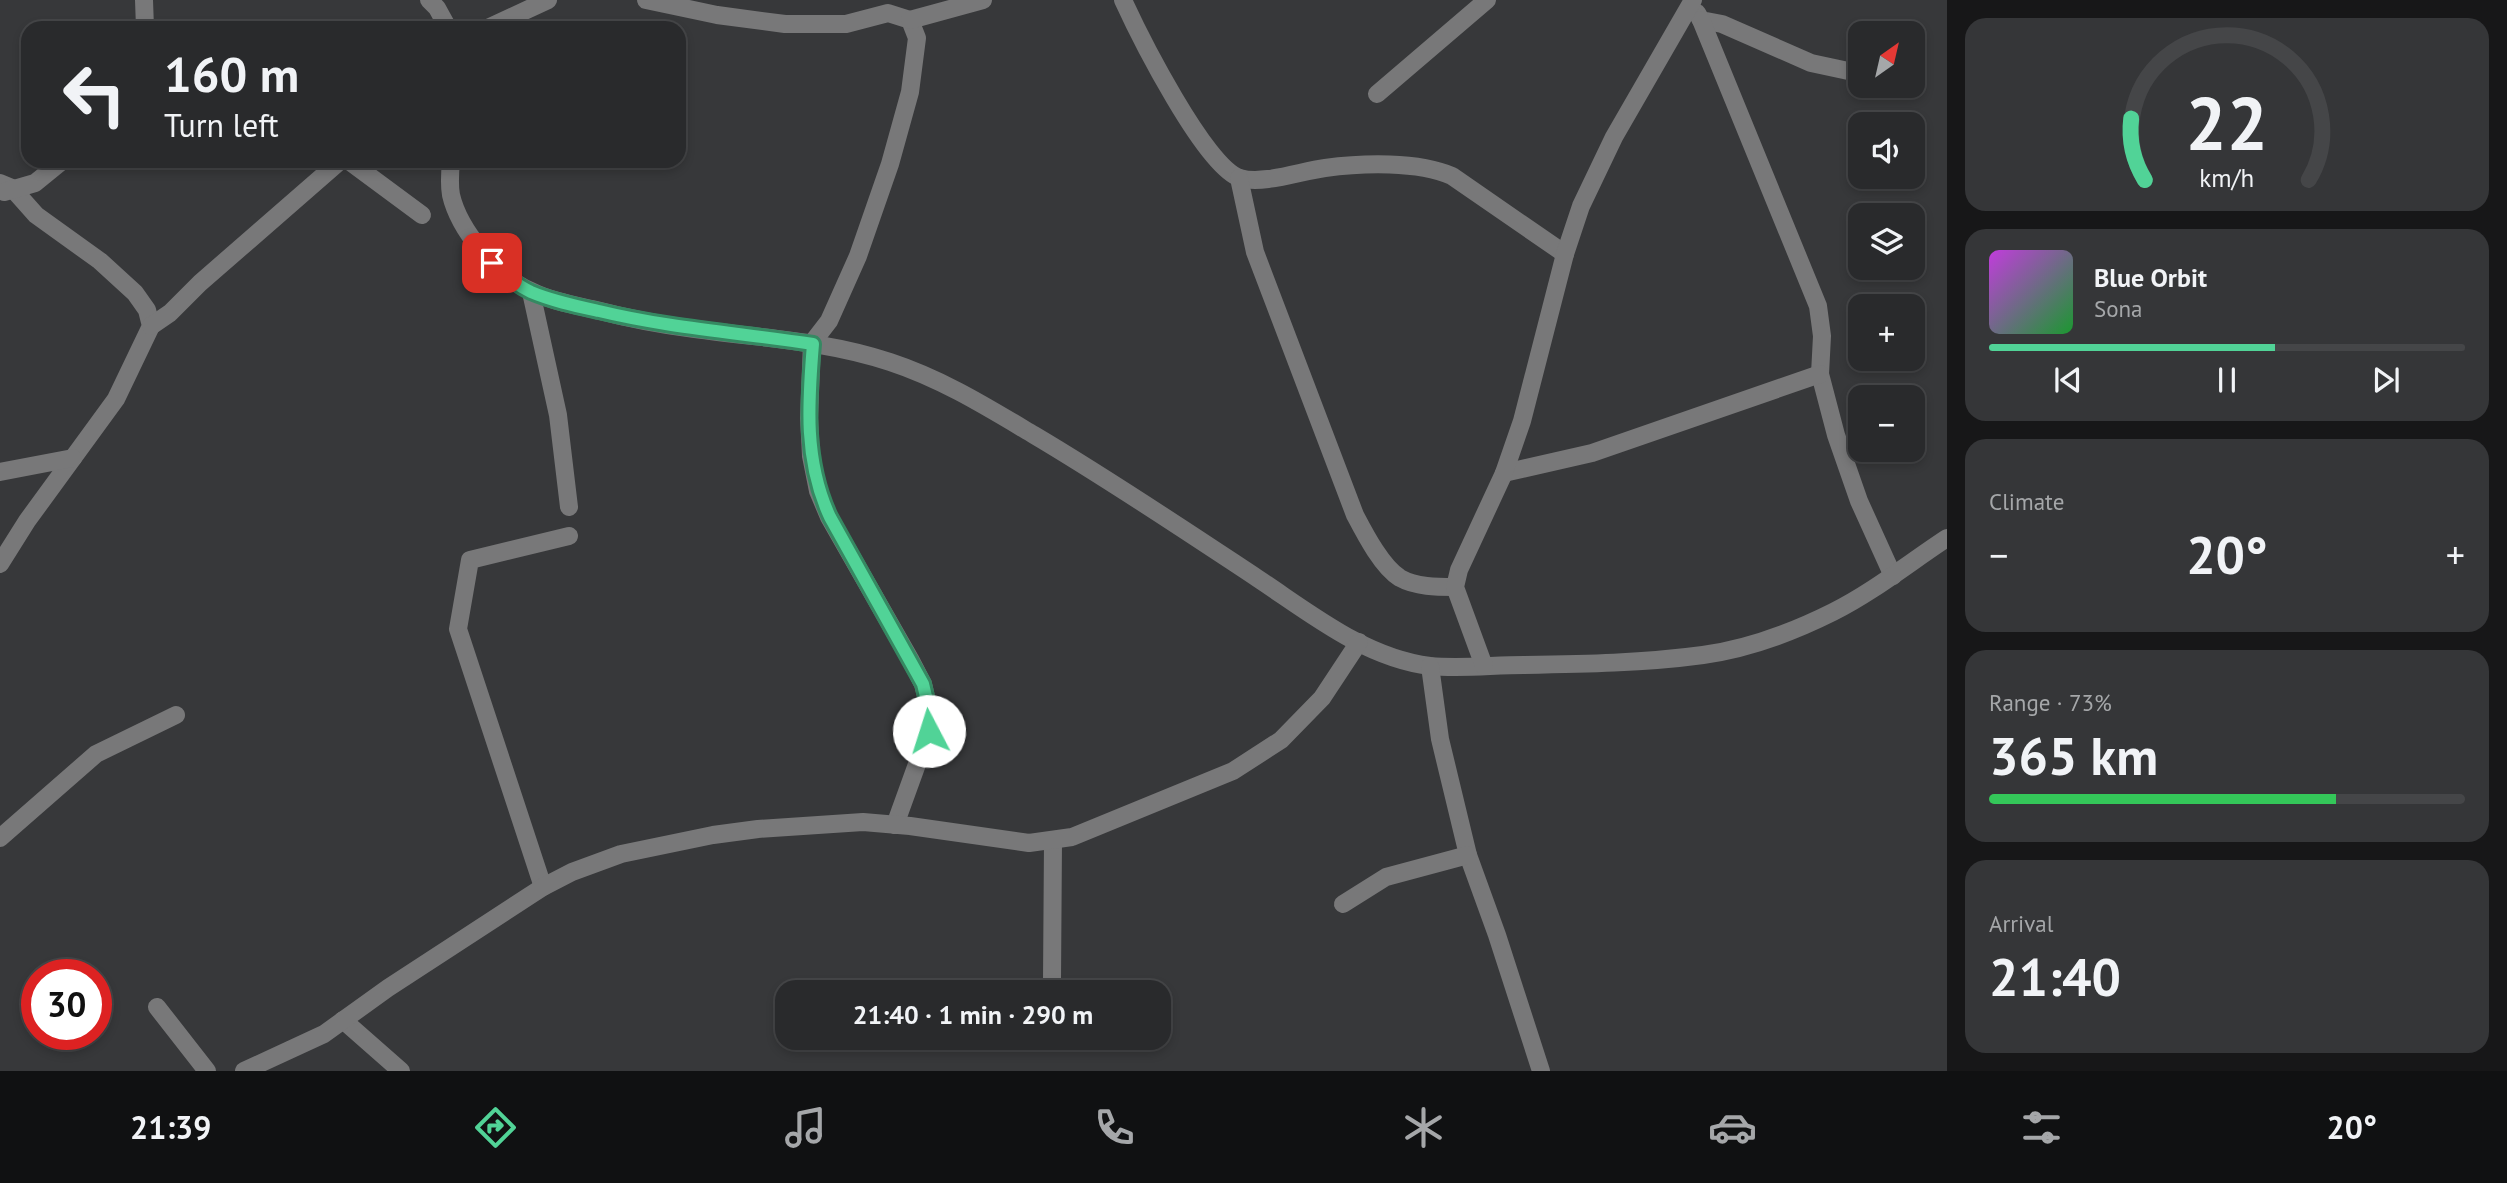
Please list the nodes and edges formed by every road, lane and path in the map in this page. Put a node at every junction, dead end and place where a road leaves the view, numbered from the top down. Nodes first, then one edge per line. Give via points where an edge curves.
1 (143, 0) edge
2 (429, 0) edge
3 (548, 0) edge
4 (646, 0) edge
5 (983, 0) edge
6 (1123, 0) edge
7 (1487, 0) edge
8 (1691, 3) edge
9 (910, 20) junction
10 (1701, 20) junction
11 (144, 21) edge
12 (444, 21) edge
13 (503, 21) edge
14 (1848, 71) edge
15 (1377, 94) dead end
16 (53, 168) edge
17 (332, 168) edge
18 (358, 168) edge
19 (451, 168) edge
20 (1239, 178) junction
21 (4, 188) edge
22 (422, 215) dead end
23 (1565, 254) junction
24 (531, 292) junction
25 (151, 326) junction
26 (813, 344) junction
27 (1820, 374) junction
28 (72, 458) junction
29 (0, 472) edge
30 (1504, 473) junction
31 (569, 506) dead end
32 (569, 536) dead end
33 (1947, 538) edge
34 (0, 564) edge
35 (1893, 576) junction
36 (1455, 587) junction
37 (1359, 642) junction
38 (1430, 666) junction
39 (1484, 666) junction
40 (176, 715) dead end
41 (895, 825) junction
42 (0, 838) edge
43 (1053, 841) junction
44 (1468, 855) junction
45 (543, 887) junction
46 (1343, 904) dead end
47 (1052, 980) edge
48 (157, 1007) dead end
49 (343, 1020) junction
50 (207, 1071) edge
51 (244, 1071) edge
52 (401, 1071) edge
53 (1541, 1071) edge

1 - 11 street
2 - 12 street
3 - 13 street
4 - 9 street via 785,24 846,24 888,13
5 - 9 street
6 - 20 street via 1201,139 1220,165
7 - 15 street
8 - 10 street
8 - 23 street via 1614,137 1581,206
9 - 26 street via 917,38 912,79 890,164 858,256 829,321
10 - 14 street via 1722,24 1811,63
10 - 27 street via 1818,306
16 - 21 street via 35,183
17 - 25 street
18 - 22 street
19 - 24 street via 451,195 459,215 492,263
20 - 23 street via 1363,165 1436,169
20 - 36 street via 1255,252 1371,547 1400,578 1431,587
21 - 25 street via 135,293 148,310
23 - 30 street
24 - 26 street via 626,318
24 - 31 street via 558,415
25 - 28 street via 116,399
26 - 37 street via 885,360 970,397 1095,471 1309,614
26 - 41 street via 809,418 818,491 923,684 929,709 929,731
27 - 30 street via 1592,453
27 - 35 street via 1859,501
28 - 29 street
28 - 34 street
30 - 36 street
32 - 45 street via 470,560 457,629
33 - 35 street
35 - 39 street via 1833,612 1776,637 1706,655
36 - 39 street
37 - 38 street
37 - 43 street via 1322,698 1281,740 1233,771
38 - 39 street
38 - 44 street via 1440,739
40 - 42 street via 96,754
41 - 43 street via 1029,843
41 - 45 street via 863,822 712,835 621,854
43 - 47 street
44 - 46 street via 1386,877
44 - 53 street
45 - 49 street
48 - 50 street
49 - 51 street via 324,1034
49 - 52 street

